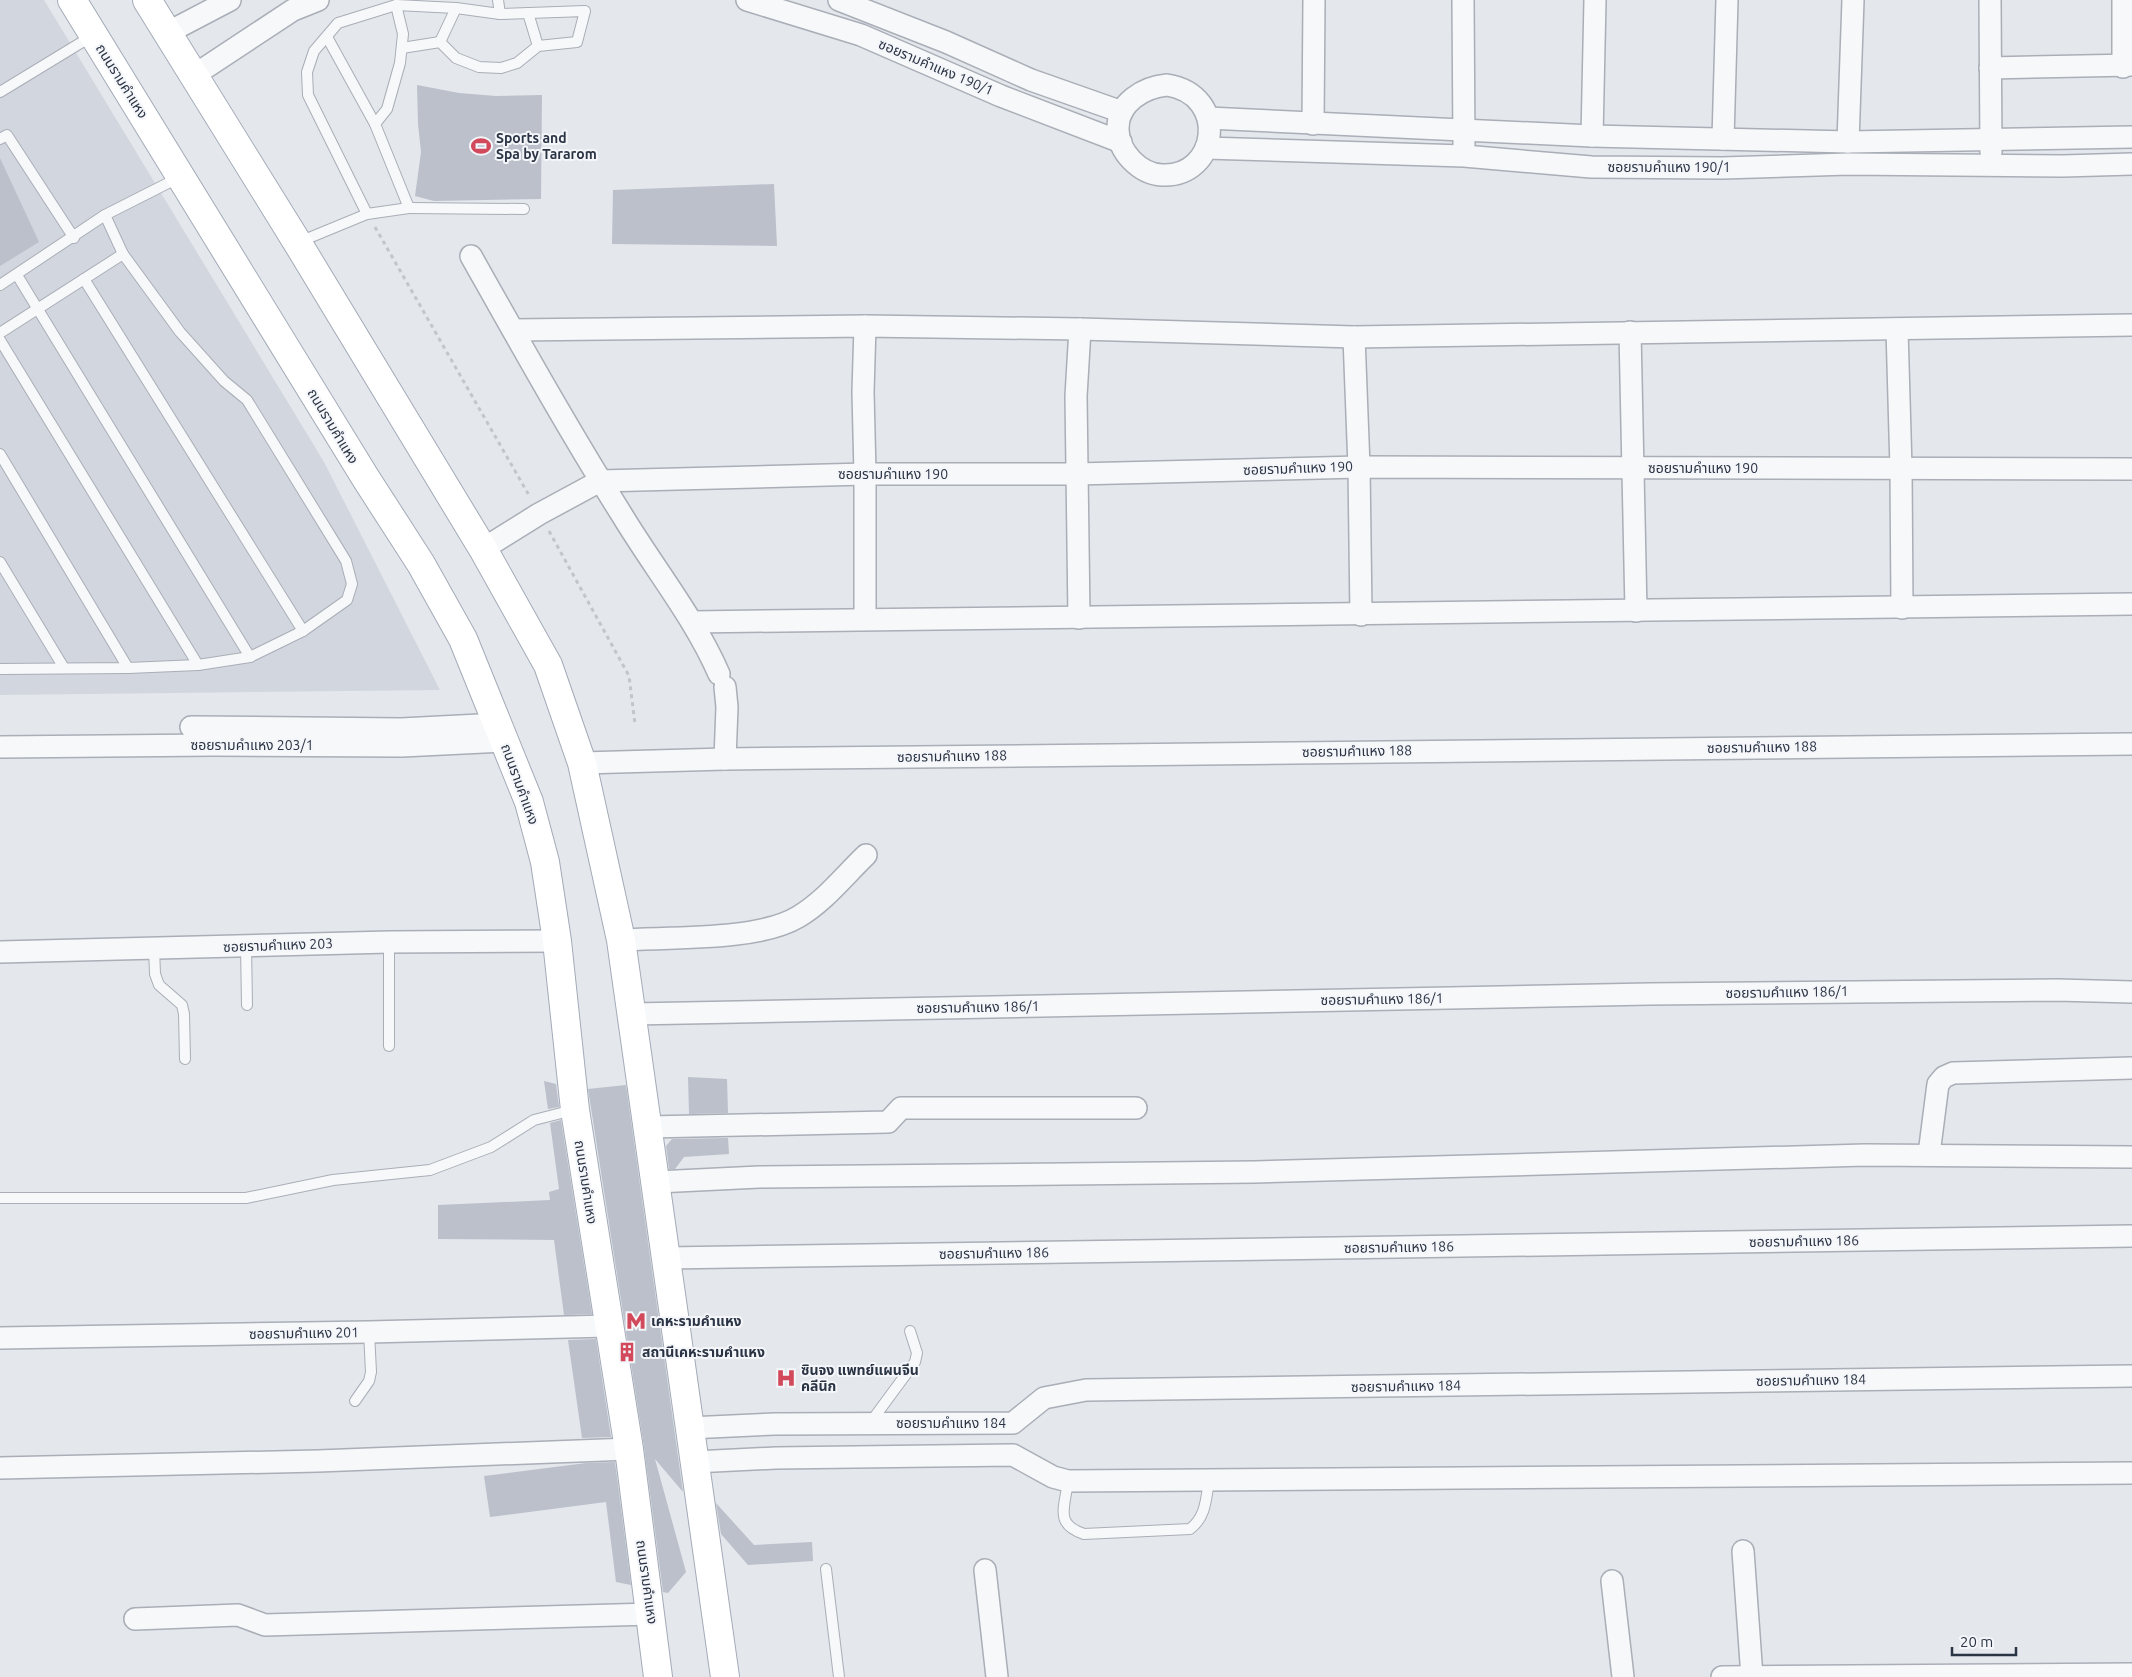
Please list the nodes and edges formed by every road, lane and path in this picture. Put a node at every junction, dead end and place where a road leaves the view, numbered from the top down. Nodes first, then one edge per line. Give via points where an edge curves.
1 (72, 0) edge
2 (147, 0) edge
3 (230, 0) edge
4 (318, 0) edge
5 (498, 0) edge
6 (747, 0) edge
7 (839, 0) edge
8 (1314, 0) edge
9 (1463, 0) edge
10 (1595, 0) edge
11 (1727, 0) edge
12 (1854, 0) edge
13 (1990, 0) edge
14 (2123, 0) edge
15 (396, 5) junction
16 (456, 8) junction
17 (528, 13) junction
18 (500, 14) junction
19 (167, 33) junction
20 (93, 35) junction
21 (327, 37) junction
22 (440, 42) junction
23 (946, 42) junction
24 (538, 46) junction
25 (402, 48) junction
26 (2128, 66) edge
27 (936, 67) junction
28 (1990, 68) junction
29 (194, 76) junction
30 (0, 92) edge
31 (1122, 112) junction
32 (1208, 118) junction
33 (375, 124) junction
34 (1313, 124) junction
35 (1464, 131) junction
36 (1592, 136) junction
37 (2132, 138) edge
38 (0, 139) edge
39 (1722, 139) junction
40 (1991, 140) junction
41 (1121, 142) junction
42 (1848, 142) junction
43 (1206, 148) junction
44 (1464, 156) junction
45 (2132, 164) edge
46 (1992, 166) junction
47 (181, 176) junction
48 (409, 208) junction
49 (524, 210) dead end
50 (367, 214) junction
51 (105, 215) junction
52 (74, 238) junction
53 (297, 242) junction
54 (123, 254) junction
55 (471, 256) dead end
56 (17, 275) junction
57 (84, 279) junction
58 (0, 285) edge
59 (37, 309) junction
60 (2132, 325) edge
61 (865, 326) junction
62 (1080, 329) junction
63 (1897, 329) junction
64 (512, 330) junction
65 (0, 332) edge
66 (1630, 332) junction
67 (1354, 338) junction
68 (0, 340) edge
69 (0, 454) edge
70 (1359, 467) junction
71 (1631, 468) junction
72 (1901, 469) junction
73 (2132, 469) edge
74 (865, 474) junction
75 (1076, 474) junction
76 (600, 481) junction
77 (539, 514) junction
78 (483, 549) junction
79 (0, 562) edge
80 (2132, 604) edge
81 (1902, 608) junction
82 (1636, 611) junction
83 (1361, 615) junction
84 (865, 618) junction
85 (1079, 618) junction
86 (692, 622) junction
87 (303, 631) junction
88 (250, 657) junction
89 (198, 665) junction
90 (64, 668) junction
91 (128, 668) junction
92 (0, 669) edge
93 (634, 724) dead end
94 (191, 727) dead end
95 (502, 733) junction
96 (402, 738) junction
97 (2132, 744) edge
98 (0, 748) edge
99 (725, 759) junction
100 (582, 763) junction
101 (866, 856) dead end
102 (621, 940) junction
103 (389, 942) junction
104 (557, 942) junction
105 (246, 946) junction
106 (154, 948) junction
107 (0, 952) edge
108 (2132, 992) edge
109 (247, 1005) dead end
110 (633, 1014) junction
111 (389, 1046) dead end
112 (185, 1059) dead end
113 (2132, 1068) edge
114 (1136, 1108) dead end
115 (575, 1110) junction
116 (649, 1127) junction
117 (1929, 1154) junction
118 (2132, 1157) edge
119 (657, 1182) junction
120 (0, 1198) edge
121 (2132, 1236) edge
122 (666, 1258) junction
123 (608, 1326) junction
124 (910, 1331) dead end
125 (369, 1332) junction
126 (0, 1338) edge
127 (2132, 1376) edge
128 (355, 1401) dead end
129 (865, 1423) junction
130 (1013, 1423) junction
131 (689, 1428) junction
132 (628, 1449) junction
133 (1013, 1455) junction
134 (861, 1457) junction
135 (694, 1462) junction
136 (0, 1468) edge
137 (2132, 1473) edge
138 (1209, 1480) junction
139 (1068, 1481) junction
140 (1743, 1551) dead end
141 (826, 1569) dead end
142 (985, 1570) dead end
143 (1612, 1581) dead end
144 (651, 1614) junction
145 (135, 1619) dead end
146 (2132, 1674) edge
147 (2093, 1676) edge
148 (658, 1677) edge
149 (725, 1677) edge
150 (839, 1677) edge
151 (997, 1677) edge
152 (1623, 1677) edge
153 (1722, 1677) edge
154 (1744, 1677) edge
155 (1752, 1677) edge

1 - 20 main road, ถนนรามคำแหง
2 - 19 main road
3 - 19 street
4 - 29 street via 294,10
5 - 18 lane
6 - 27 street, ซอยรามคำแหง 190/1 via 861,35
7 - 23 street, ซอยรามคำแหง 190/1
8 - 34 street
9 - 35 street
10 - 36 street
11 - 39 street
12 - 42 street
13 - 28 street
14 - 26 street
15 - 16 lane
15 - 21 lane via 338,23
15 - 25 lane via 403,34
16 - 18 lane
16 - 22 lane
17 - 18 lane
17 - 24 lane
17 - 24 lane via 585,11 577,42
19 - 29 main road
20 - 30 lane
20 - 47 main road, ถนนรามคำแหง
21 - 33 lane
21 - 50 lane via 314,51 307,72 308,95
22 - 24 lane via 456,58 479,68 501,68 516,63
22 - 25 lane
23 - 27 street
23 - 31 street, ซอยรามคำแหง 190/1 via 1031,80
25 - 33 lane via 386,109
26 - 28 street
27 - 41 street, ซอยรามคำแหง 190/1
28 - 40 street
29 - 53 main road
31 - 32 street via 1135,96 1156,86 1167,85 1188,92 1204,108
31 - 41 street via 1118,130
32 - 34 street, ซอยรามคำแหง 190/1
32 - 43 street via 1210,133
33 - 48 lane
34 - 35 street, ซอยรามคำแหง 190/1
35 - 36 street, ซอยรามคำแหง 190/1
35 - 44 street
36 - 39 street, ซอยรามคำแหง 190/1
37 - 40 street, ซอยรามคำแหง 190/1
38 - 52 lane via 7,135
39 - 42 street, ซอยรามคำแหง 190/1
40 - 42 street, ซอยรามคำแหง 190/1
40 - 46 street
41 - 43 street via 1136,165 1162,176 1188,169
43 - 44 street, ซอยรามคำแหง 190/1
44 - 46 street, ซอยรามคำแหง 190/1 via 1591,167
45 - 46 street, ซอยรามคำแหง 190/1
47 - 51 lane
47 - 95 main road, ถนนรามคำแหง via 364,477 421,564 463,639
48 - 49 lane
48 - 50 lane
50 - 53 lane
50 - 77 path
51 - 52 lane
51 - 54 lane
52 - 56 lane
53 - 78 main road
54 - 57 lane
54 - 87 lane via 180,332 224,382 247,400 346,560 352,584 347,600
55 - 64 street
56 - 58 lane
56 - 59 lane
57 - 59 lane
57 - 87 lane
59 - 65 lane
59 - 88 lane
60 - 63 street
61 - 62 street
61 - 64 street
61 - 74 street
62 - 67 street
62 - 75 street
63 - 66 street
63 - 72 street
64 - 76 street
66 - 67 street
66 - 71 street
67 - 70 street
68 - 89 lane
69 - 91 lane
70 - 71 street, ซอยรามคำแหง 190
70 - 75 street, ซอยรามคำแหง 190
70 - 83 street
71 - 72 street, ซอยรามคำแหง 190
71 - 82 street
72 - 73 street, ซอยรามคำแหง 190
72 - 81 street
74 - 75 street, ซอยรามคำแหง 190
74 - 76 street, ซอยรามคำแหง 190
74 - 84 street
75 - 85 street
76 - 77 street, ซอยรามคำแหง 190
76 - 86 street
77 - 78 street, ซอยรามคำแหง 190
77 - 93 path via 629,676
78 - 100 main road via 548,665
79 - 90 lane
80 - 81 street
81 - 82 street
82 - 83 street
83 - 85 street
84 - 85 street
84 - 86 street
86 - 99 street via 722,680 727,708
87 - 88 lane
88 - 89 lane
89 - 91 lane
90 - 91 lane
90 - 92 lane
94 - 96 street, ซอยรามคำแหง 203/1
95 - 96 street, ซอยรามคำแหง 203/1
95 - 104 main road, ถนนรามคำแหง via 529,802 545,862
96 - 98 street, ซอยรามคำแหง 203/1
97 - 99 street, ซอยรามคำแหง 188
99 - 100 street, ซอยรามคำแหง 188
100 - 102 main road
101 - 102 street via 820,900 797,917 769,928 734,934
102 - 110 main road
103 - 104 street, ซอยรามคำแหง 203
103 - 105 street, ซอยรามคำแหง 203
103 - 111 lane
104 - 115 main road, ถนนรามคำแหง
105 - 106 street, ซอยรามคำแหง 203
105 - 109 lane
106 - 107 street, ซอยรามคำแหง 203
106 - 112 lane via 159,985 182,1004
108 - 110 street, ซอยรามคำแหง 186/1 via 1649,994
110 - 116 main road
113 - 117 street via 1953,1072 1938,1084
114 - 116 street via 901,1108 888,1122
115 - 120 lane via 534,1120 491,1147 430,1170 333,1180 246,1198
115 - 123 main road, ถนนรามคำแหง
116 - 119 main road
117 - 118 street
117 - 119 street via 1255,1172 759,1177
119 - 122 main road
121 - 122 street, ซอยรามคำแหง 186
122 - 131 main road
123 - 125 street, ซอยรามคำแหง 201
123 - 132 main road, ถนนรามคำแหง
124 - 129 lane via 917,1353 915,1362
125 - 126 street, ซอยรามคำแหง 201
125 - 128 lane via 371,1372 369,1381
127 - 130 street, ซอยรามคำแหง 184 via 1086,1390 1044,1398
129 - 130 street, ซอยรามคำแหง 184
129 - 131 street, ซอยรามคำแหง 184
129 - 134 street
130 - 133 street
131 - 135 main road
132 - 136 street
132 - 144 main road, ถนนรามคำแหง
133 - 134 street
133 - 139 street via 1053,1477
134 - 135 street
135 - 149 main road
137 - 138 street
138 - 139 street
138 - 139 lane via 1202,1516 1190,1529 1084,1534 1066,1525 1063,1516
140 - 155 street
141 - 150 lane
142 - 151 street
143 - 152 street
144 - 145 street via 265,1625 238,1615
144 - 148 main road, ถนนรามคำแหง
146 - 147 street
147 - 155 street
153 - 154 street
154 - 155 street

